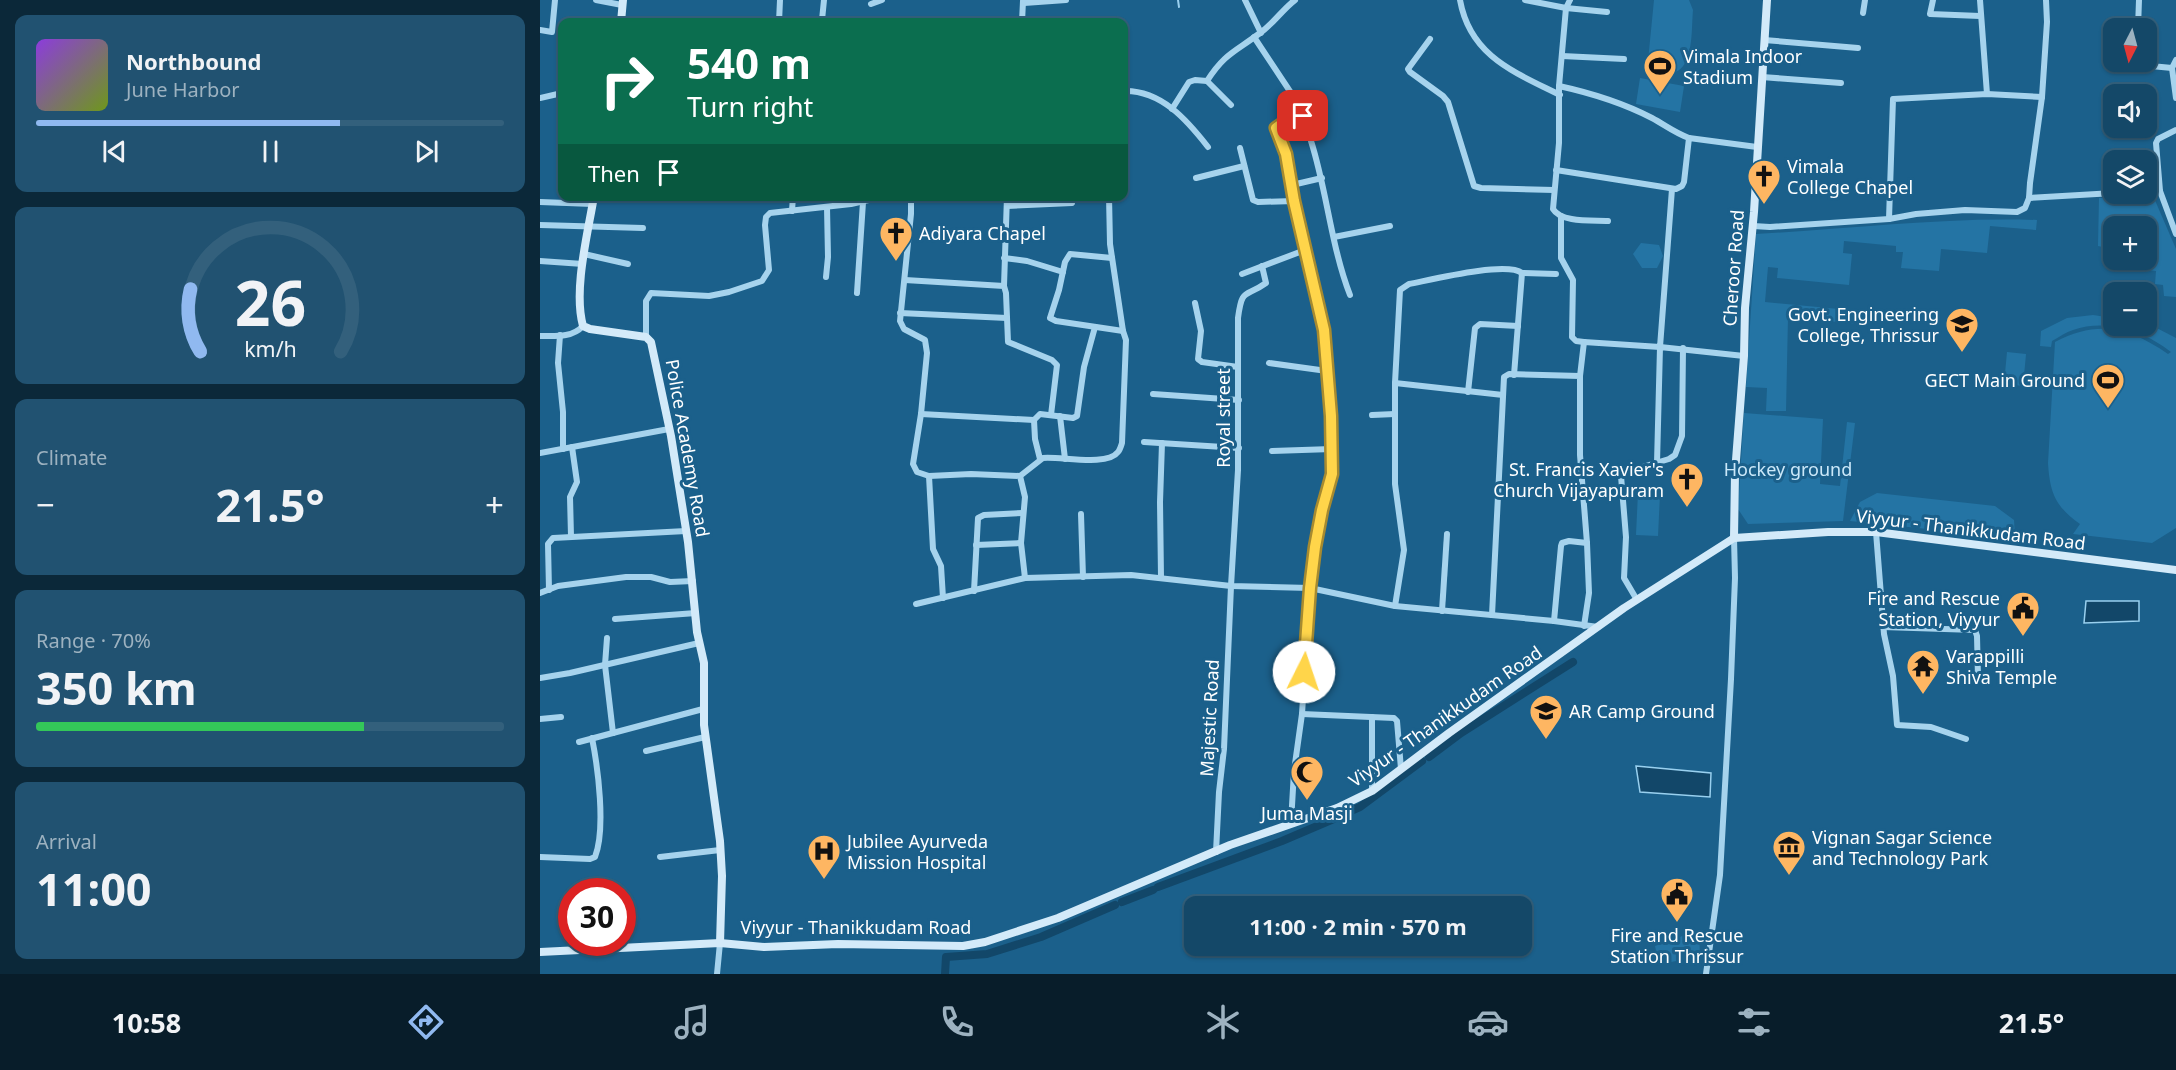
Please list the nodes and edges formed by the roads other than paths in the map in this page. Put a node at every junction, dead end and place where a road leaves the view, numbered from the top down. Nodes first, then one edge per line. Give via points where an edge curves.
1 (555, 0) edge
2 (596, 0) edge
3 (780, 0) edge
4 (824, 0) edge
5 (882, 0) edge
6 (1066, 0) edge
7 (1245, 0) edge
8 (1295, 0) edge
9 (1460, 0) edge
10 (1526, 0) edge
11 (1570, 0) edge
12 (1767, 0) edge
13 (1865, 0) edge
14 (1933, 0) edge
15 (1980, 0) edge
16 (2046, 0) edge
17 (2139, 0) edge
18 (1023, 1) edge
19 (623, 3) edge
20 (871, 4) dead end
21 (1566, 8) junction
22 (1607, 12) dead end
23 (1863, 13) dead end
24 (1980, 16) junction
25 (621, 18) edge
26 (779, 18) edge
27 (823, 18) edge
28 (1022, 18) edge
29 (2138, 18) edge
30 (540, 30) edge
31 (1261, 33) junction
32 (1254, 37) junction
33 (1430, 39) dead end
34 (1764, 40) junction
35 (1858, 48) dead end
36 (1562, 56) junction
37 (1624, 59) dead end
38 (2176, 60) edge
39 (2157, 67) edge
40 (2172, 68) junction
41 (1762, 77) junction
42 (1208, 81) junction
43 (1841, 83) dead end
44 (1559, 86) junction
45 (2175, 90) edge
46 (1128, 92) edge
47 (558, 94) edge
48 (1987, 94) junction
49 (1560, 95) junction
50 (2042, 97) junction
51 (540, 98) edge
52 (2176, 98) edge
53 (1231, 105) dead end
54 (1172, 109) junction
55 (2176, 130) edge
56 (1689, 138) junction
57 (1311, 141) dead end
58 (1208, 147) dead end
59 (1757, 147) junction
60 (1240, 148) dead end
61 (1244, 166) junction
62 (1556, 170) junction
63 (1196, 178) dead end
64 (1322, 178) junction
65 (1292, 185) junction
66 (1672, 189) junction
67 (1554, 190) junction
68 (2160, 191) joint
69 (2103, 194) edge
70 (2030, 198) junction
71 (567, 201) edge
72 (594, 201) edge
73 (793, 201) edge
74 (867, 201) edge
75 (911, 201) edge
76 (1008, 201) edge
77 (1109, 201) edge
78 (1294, 201) junction
79 (540, 202) edge
80 (863, 202) junction
81 (1072, 203) dead end
82 (1007, 206) junction
83 (827, 207) junction
84 (792, 211) junction
85 (1561, 216) junction
86 (1889, 219) junction
87 (1608, 221) dead end
88 (540, 225) edge
89 (590, 226) junction
90 (1390, 226) dead end
91 (1753, 226) junction
92 (643, 228) dead end
93 (2176, 234) edge
94 (1335, 237) junction
95 (1305, 250) junction
96 (1004, 258) junction
97 (1112, 258) junction
98 (584, 259) junction
99 (540, 261) edge
100 (628, 264) dead end
101 (1262, 266) junction
102 (1064, 272) junction
103 (1522, 273) junction
104 (1242, 274) dead end
105 (1556, 274) dead end
106 (826, 277) dead end
107 (905, 280) junction
108 (1004, 286) junction
109 (857, 293) dead end
110 (1350, 295) dead end
111 (1195, 303) dead end
112 (900, 314) junction
113 (1007, 318) junction
114 (583, 326) junction
115 (1518, 326) junction
116 (1095, 327) junction
117 (1123, 331) junction
118 (560, 335) junction
119 (540, 336) edge
120 (646, 337) junction
121 (1584, 342) junction
122 (1660, 347) junction
123 (1683, 348) junction
124 (1744, 356) junction
125 (1269, 363) dead end
126 (1238, 367) junction
127 (1327, 371) junction
128 (1514, 375) junction
129 (1580, 376) junction
130 (1395, 383) junction
131 (1468, 392) junction
132 (1153, 394) dead end
133 (1503, 395) junction
134 (1239, 400) junction
135 (921, 414) junction
136 (1395, 414) junction
137 (1051, 416) junction
138 (1060, 416) junction
139 (1371, 416) dead end
140 (1034, 420) junction
141 (669, 429) junction
142 (1144, 442) dead end
143 (1162, 443) junction
144 (572, 447) junction
145 (1239, 448) junction
146 (563, 449) junction
147 (1332, 449) junction
148 (1272, 451) dead end
149 (540, 453) edge
150 (1040, 459) junction
151 (1065, 459) junction
152 (1657, 463) junction
153 (929, 476) junction
154 (1020, 476) junction
155 (1023, 513) junction
156 (1081, 514) dead end
157 (686, 531) junction
158 (1876, 532) junction
159 (1447, 534) dead end
160 (571, 536) junction
161 (1734, 538) junction
162 (1021, 543) junction
163 (1587, 543) junction
164 (976, 545) junction
165 (2176, 570) edge
166 (1083, 577) junction
167 (1025, 578) junction
168 (1161, 578) junction
169 (693, 581) junction
170 (1231, 586) junction
171 (1310, 588) junction
172 (549, 590) junction
173 (974, 591) junction
174 (540, 592) edge
175 (943, 598) junction
176 (1637, 600) junction
177 (916, 604) dead end
178 (1395, 606) junction
179 (1442, 611) junction
180 (696, 613) junction
181 (1492, 615) junction
182 (615, 619) dead end
183 (1554, 621) junction
184 (1584, 626) junction
185 (1598, 627) junction
186 (1883, 627) junction
187 (607, 638) dead end
188 (699, 643) junction
189 (605, 665) junction
190 (540, 678) edge
191 (1977, 678) dead end
192 (703, 709) junction
193 (1302, 714) junction
194 (561, 717) dead end
195 (1372, 717) junction
196 (540, 718) edge
197 (613, 733) junction
198 (705, 737) junction
199 (592, 738) junction
200 (1966, 739) dead end
201 (579, 742) dead end
202 (646, 751) dead end
203 (1401, 769) junction
204 (1372, 791) junction
205 (1291, 823) junction
206 (720, 850) junction
207 (1215, 852) junction
208 (660, 857) dead end
209 (540, 858) edge
210 (720, 943) junction
211 (540, 952) edge
212 (717, 974) edge
213 (1706, 974) edge

1 - 30 street via 552,32
2 - 19 street
3 - 26 street
4 - 27 street
5 - 20 street
6 - 18 street
7 - 31 street
8 - 31 street
9 - 49 street via 1463,18 1491,57
10 - 21 street
11 - 21 street
12 - 34 main road, Cheroor Road
13 - 23 street
14 - 24 street via 1930,14
15 - 24 street
16 - 50 street
17 - 29 street
18 - 28 street
19 - 25 main road
21 - 22 street
21 - 36 street
24 - 48 street
31 - 32 street
32 - 42 street via 1228,54
32 - 65 street via 1303,111 1300,118 1276,128
33 - 67 street via 1408,69 1448,102 1474,186
34 - 35 street
34 - 41 main road, Cheroor Road
36 - 37 street
36 - 44 street
38 - 40 street
39 - 40 street
40 - 45 street
41 - 43 street
41 - 59 main road, Cheroor Road
42 - 53 street
42 - 54 street via 1189,82
44 - 49 street
44 - 56 street via 1617,103
45 - 52 street
46 - 54 street via 1153,97
47 - 51 street
48 - 50 street
48 - 86 street via 1893,99
49 - 62 street
50 - 70 street
54 - 58 street
55 - 68 street via 2156,142
56 - 59 street
56 - 66 street via 1684,182 1680,188
57 - 64 street
59 - 91 main road, Cheroor Road
60 - 61 street
61 - 63 street
61 - 78 street via 1253,200
62 - 66 street
62 - 67 street
64 - 65 street
64 - 94 street
65 - 78 street
66 - 122 street
67 - 85 street via 1553,209
68 - 93 street
69 - 70 street
70 - 86 street via 2017,213 1965,210
71 - 79 street
72 - 89 main road
73 - 84 street
74 - 80 street
75 - 107 street
76 - 82 street
77 - 97 street
78 - 95 street
80 - 83 street
80 - 109 street
81 - 82 street
82 - 96 street
83 - 84 street
83 - 106 street
84 - 120 street via 766,217 769,270 765,279 709,296 651,293 646,301
85 - 87 street
85 - 121 street via 1561,258 1573,280 1572,337
86 - 91 street
88 - 89 street
89 - 92 street
89 - 98 main road
90 - 94 street
91 - 124 main road, Cheroor Road
94 - 110 street
95 - 101 street
95 - 127 street via 1324,330
96 - 102 street
96 - 108 street
97 - 102 street via 1072,254 1067,257
97 - 117 street
98 - 99 street
98 - 100 street
98 - 114 main road via 580,298
101 - 104 street
101 - 126 street, Royal street via 1266,283 1240,299
102 - 116 street via 1050,318
103 - 105 street
103 - 115 street
103 - 130 street via 1487,270 1409,284 1400,290
107 - 108 street
107 - 112 street
108 - 113 street
111 - 126 street via 1201,331 1198,359
112 - 113 street
112 - 135 street via 904,329 927,345
113 - 137 street via 1008,342 1057,365
114 - 118 street via 575,334
114 - 120 main road
115 - 128 street
115 - 131 street via 1480,324 1475,328
116 - 117 street
116 - 138 street via 1084,367 1078,414 1073,418
117 - 151 street via 1126,340 1122,444 1110,457
118 - 119 street
118 - 146 street
120 - 141 main road, Police Academy Road via 651,342
121 - 122 street
121 - 129 street
122 - 123 street
122 - 152 street
123 - 124 street
123 - 152 street via 1681,440 1673,457
124 - 161 main road, Cheroor Road
125 - 127 street
126 - 134 street, Royal street
127 - 147 street
128 - 129 street
128 - 133 street via 1504,377
129 - 163 street via 1580,455
130 - 131 street
130 - 136 street
131 - 133 street
132 - 134 street
133 - 181 street
134 - 145 street, Royal street
135 - 140 street
135 - 153 street via 913,464 917,472
136 - 139 street
136 - 178 street via 1395,484 1404,542
137 - 138 street
137 - 140 street via 1040,414
138 - 151 street
140 - 150 street
141 - 144 street
141 - 157 main road, Police Academy Road
142 - 143 street
143 - 145 street
143 - 168 street
144 - 146 street
144 - 160 street via 576,482 570,497
145 - 170 street, Royal street
146 - 149 street
147 - 148 street
147 - 171 street via 1332,474
150 - 151 street
150 - 154 street
152 - 176 street via 1621,476 1626,537 1624,578
153 - 154 street
153 - 175 street via 933,549 941,566
154 - 155 street via 1025,497
155 - 162 street
155 - 164 street via 980,516
156 - 166 street
157 - 160 street
157 - 169 main road, Police Academy Road
158 - 161 main road, Viyyur - Thanikkudam Road via 1828,531
158 - 165 main road, Viyyur - Thanikkudam Road
158 - 186 street
159 - 179 street
160 - 172 street via 553,538 548,544
161 - 176 main road, Viyyur - Thanikkudam Road
161 - 213 street via 1720,874
162 - 164 street
162 - 167 street
163 - 183 street via 1562,543
163 - 184 street via 1589,593
164 - 173 street
166 - 167 street
166 - 168 street
167 - 173 street
168 - 170 street
169 - 172 street via 626,577
169 - 180 main road, Police Academy Road
170 - 171 street
170 - 207 street, Majestic Road
171 - 178 street
171 - 193 street
172 - 174 street
173 - 175 street
175 - 177 street
176 - 185 main road, Viyyur - Thanikkudam Road
178 - 179 street
179 - 181 street
180 - 182 street
180 - 188 main road, Police Academy Road
181 - 183 street
183 - 184 street
184 - 185 street
185 - 203 main road, Viyyur - Thanikkudam Road
186 - 191 street via 1975,630
186 - 200 street via 1897,725 1931,727
187 - 189 street
188 - 189 street
188 - 192 main road, Police Academy Road via 704,663
189 - 190 street
189 - 197 street
192 - 197 street
192 - 198 main road, Police Academy Road
193 - 195 street
193 - 205 street
194 - 196 street
195 - 203 street via 1396,719
195 - 204 street
197 - 199 street
198 - 202 street
198 - 206 main road, Police Academy Road
199 - 201 street
199 - 209 street via 600,821 595,857
203 - 204 main road, Viyyur - Thanikkudam Road
204 - 205 main road, Viyyur - Thanikkudam Road
205 - 207 main road, Viyyur - Thanikkudam Road
206 - 208 street
206 - 210 main road, Police Academy Road
207 - 210 main road, Viyyur - Thanikkudam Road via 1058,918 985,942 963,946 764,947
210 - 211 main road, Viyyur - Thanikkudam Road
210 - 212 street

